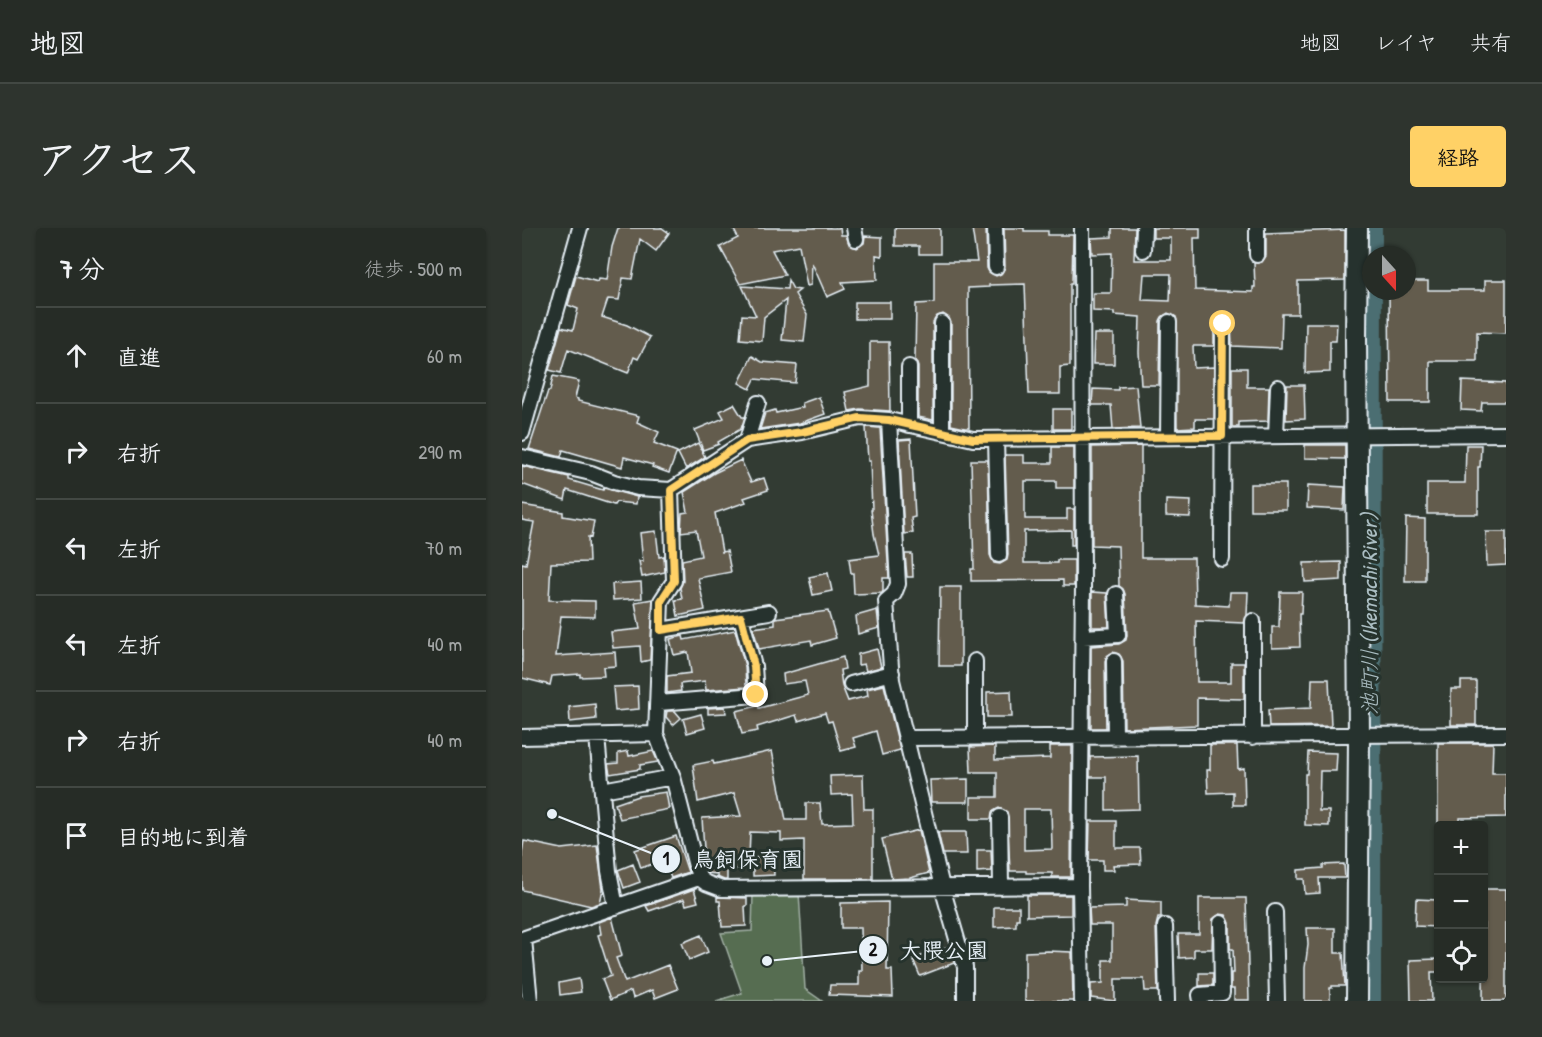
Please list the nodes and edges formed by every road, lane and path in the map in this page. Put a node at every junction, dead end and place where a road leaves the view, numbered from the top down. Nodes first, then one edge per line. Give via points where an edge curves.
1 (580, 228) edge
2 (995, 228) edge
3 (1083, 228) edge
4 (1144, 228) edge
5 (1257, 228) edge
6 (1357, 228) edge
7 (1143, 250) dead end
8 (1257, 255) dead end
9 (996, 267) dead end
10 (1169, 322) dead end
11 (942, 323) dead end
12 (1223, 324) dead end
13 (909, 367) dead end
14 (1278, 387) dead end
15 (758, 403) dead end
16 (889, 420) junction
17 (909, 425) junction
18 (942, 432) junction
19 (522, 433) edge
20 (1506, 434) edge
21 (1222, 436) junction
22 (1276, 436) junction
23 (1357, 436) junction
24 (1082, 437) junction
25 (1168, 437) junction
26 (996, 439) junction
27 (747, 440) junction
28 (522, 458) edge
29 (671, 490) junction
30 (999, 555) dead end
31 (1222, 559) dead end
32 (1116, 594) dead end
33 (769, 612) dead end
34 (741, 617) junction
35 (1253, 621) dead end
36 (661, 630) junction
37 (1083, 638) junction
38 (1114, 661) dead end
39 (975, 662) dead end
40 (892, 673) junction
41 (850, 684) dead end
42 (659, 703) junction
43 (656, 734) junction
44 (1506, 734) edge
45 (597, 736) junction
46 (1359, 736) junction
47 (522, 737) edge
48 (1253, 737) junction
49 (905, 738) junction
50 (975, 738) junction
51 (1082, 738) junction
52 (1114, 738) junction
53 (673, 777) junction
54 (602, 790) junction
55 (1000, 817) dead end
56 (699, 878) junction
57 (1080, 886) junction
58 (942, 887) junction
59 (1000, 887) junction
60 (616, 907) junction
61 (1275, 912) dead end
62 (1221, 923) dead end
63 (1165, 926) dead end
64 (523, 939) edge
65 (530, 1001) edge
66 (965, 1001) edge
67 (1082, 1001) edge
68 (1167, 1001) edge
69 (1201, 1001) edge
70 (1276, 1001) edge
71 (1357, 1001) edge

1 - 19 street
2 - 9 street
3 - 24 street
4 - 7 street
5 - 8 street
6 - 23 street
10 - 25 street
11 - 18 street
12 - 21 street
13 - 17 street
14 - 22 street
15 - 27 street
16 - 17 street
16 - 27 street via 860,418
16 - 40 street via 898,584 886,601
17 - 18 street
18 - 26 street
20 - 23 street
21 - 22 street
21 - 25 street
21 - 31 street
22 - 23 street
23 - 46 street
24 - 25 street
24 - 26 street
24 - 37 street
26 - 30 street
27 - 29 street
28 - 29 street via 638,488
29 - 36 street via 674,581 661,601
32 - 37 street via 1118,635
33 - 34 street
34 - 36 street
34 - 42 street via 754,666 756,695
35 - 48 street
36 - 42 street
37 - 51 street
38 - 52 street
39 - 50 street
40 - 41 street
40 - 49 street
42 - 43 street
43 - 45 street
43 - 53 street
44 - 46 street
45 - 47 street
45 - 54 street
46 - 48 street
46 - 71 street
48 - 52 street
49 - 50 street
49 - 58 street
50 - 51 street
51 - 52 street
51 - 57 street
53 - 54 street
53 - 56 street
54 - 60 street
55 - 59 street
56 - 58 street via 722,889
56 - 60 street
57 - 59 street
57 - 67 street
58 - 59 street
58 - 66 street via 965,967
60 - 64 street
61 - 70 street
62 - 69 street via 1222,993 1200,995
63 - 68 street
64 - 65 street

